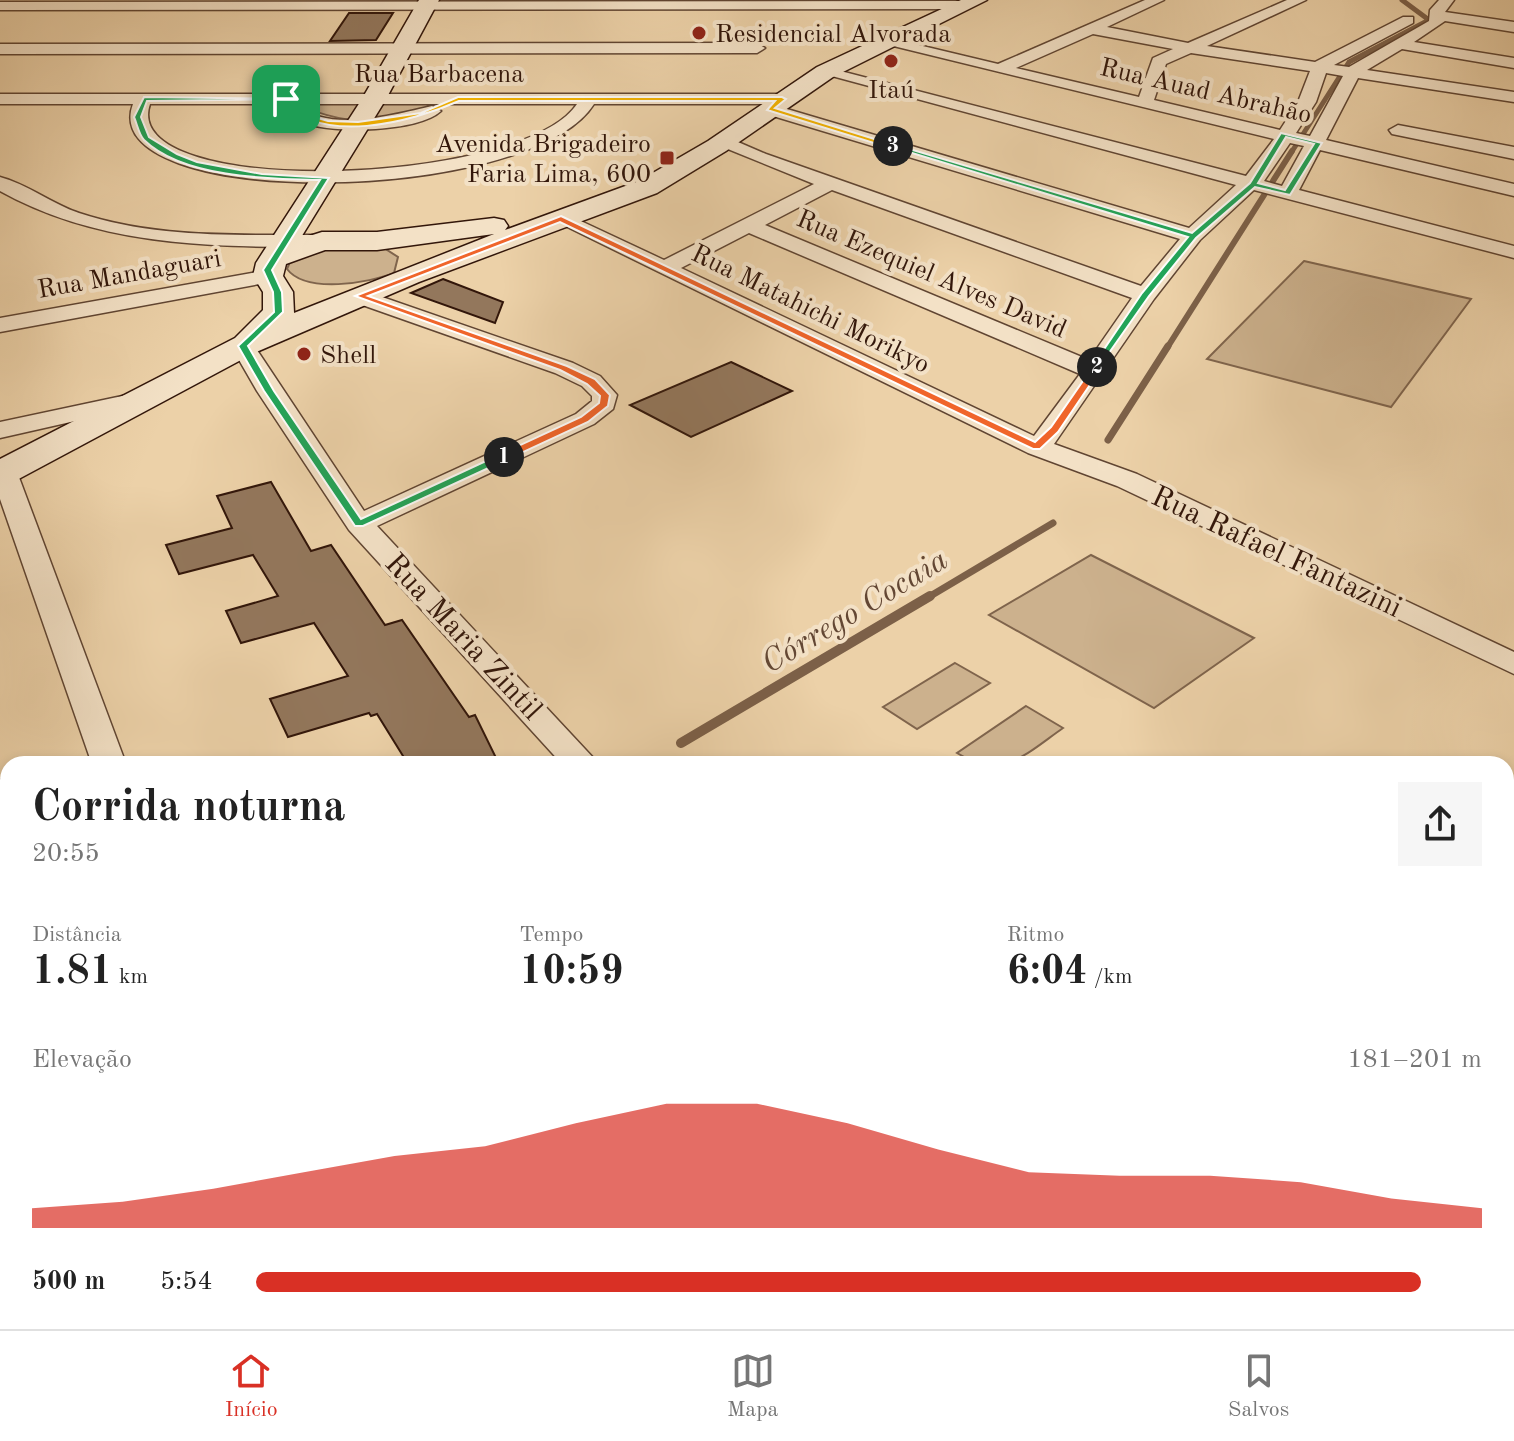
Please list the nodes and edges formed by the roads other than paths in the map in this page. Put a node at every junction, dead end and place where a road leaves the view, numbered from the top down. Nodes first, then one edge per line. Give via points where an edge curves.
1 (1157, 0) edge
2 (1299, 0) edge
3 (428, 2) edge
4 (755, 2) edge
5 (1117, 2) dead end
6 (93, 3) edge
7 (330, 3) edge
8 (971, 3) edge
9 (0, 6) edge
10 (1139, 7) junction
11 (1443, 7) edge
12 (1408, 20) dead end
13 (1514, 27) edge
14 (1088, 28) junction
15 (885, 42) junction
16 (1399, 44) junction
17 (1185, 47) junction
18 (401, 48) junction
19 (0, 49) edge
20 (40, 49) junction
21 (1514, 63) edge
22 (22, 64) dead end
23 (1323, 66) junction
24 (1002, 68) junction
25 (1350, 70) junction
26 (825, 72) junction
27 (590, 97) junction
28 (1514, 97) edge
29 (0, 99) edge
30 (144, 99) junction
31 (286, 99) junction
32 (374, 99) junction
33 (458, 99) junction
34 (775, 99) junction
35 (1145, 103) junction
36 (358, 124) junction
37 (1398, 130) dead end
38 (1301, 139) junction
39 (716, 146) junction
40 (1514, 153) edge
41 (325, 178) junction
42 (0, 183) edge
43 (829, 184) junction
44 (1256, 185) junction
45 (1514, 190) edge
46 (1284, 192) junction
47 (558, 220) junction
48 (749, 226) junction
49 (1193, 236) junction
50 (377, 241) junction
51 (218, 242) junction
52 (1514, 252) edge
53 (278, 259) junction
54 (664, 269) junction
55 (408, 276) junction
56 (1145, 295) junction
57 (359, 296) junction
58 (0, 325) edge
59 (243, 346) junction
60 (1094, 371) junction
61 (149, 397) junction
62 (12, 427) edge
63 (69, 439) junction
64 (1048, 452) junction
65 (2, 473) edge
66 (359, 524) junction
67 (1513, 661) edge
68 (101, 756) edge
69 (575, 756) edge

1 - 10 street
2 - 17 street
3 - 4 street
3 - 7 street
3 - 18 main road
4 - 8 street
4 - 18 street via 757,42
5 - 10 street
6 - 7 street
6 - 9 street
6 - 20 street
8 - 15 main road
10 - 14 street
11 - 13 street
11 - 16 street via 1434,24
12 - 23 street
14 - 17 street
14 - 24 street
15 - 24 street, Rua Auad Abrahão
15 - 26 main road
16 - 21 street
16 - 25 street
17 - 23 street
17 - 35 street via 1156,64
18 - 20 street
18 - 32 main road
19 - 20 street
20 - 22 street
23 - 25 street
23 - 38 street via 1307,102
24 - 35 street, Rua Auad Abrahão
25 - 28 street
25 - 38 street
26 - 34 main road
26 - 44 street
27 - 33 street, Rua Barbacena
27 - 34 street, Rua Barbacena
27 - 41 street via 576,118 561,128 498,154 422,170
29 - 30 street, Rua Barbacena
30 - 31 street, Rua Barbacena
30 - 41 street via 139,127 145,138 174,156 223,171
31 - 32 street, Rua Barbacena
31 - 36 street via 298,115
32 - 33 street, Rua Barbacena
32 - 36 main road
33 - 36 street via 423,115
34 - 39 main road
34 - 49 street, Rua Barbacena via 800,118
35 - 38 street, Rua Auad Abrahão
36 - 41 main road
37 - 40 street
38 - 44 street
38 - 45 street, Rua Auad Abrahão
38 - 46 street
39 - 43 street
39 - 47 main road via 648,187
41 - 53 main road
42 - 51 street via 29,202 88,222
43 - 48 street
43 - 56 street
44 - 46 street
44 - 49 street
46 - 52 street
47 - 50 main road
47 - 54 street, Rua Matahichi Morikyo
47 - 55 main road
48 - 54 street
48 - 60 street, Rua Ezequiel Alves David
49 - 56 street
50 - 53 main road via 322,241
50 - 55 main road via 409,259
51 - 53 street
51 - 53 street
53 - 57 main road via 299,292
53 - 58 street, Rua Mandaguari
53 - 59 main road via 279,312
54 - 64 street, Rua Matahichi Morikyo
55 - 57 main road
56 - 60 street
57 - 59 main road
57 - 66 street via 564,368 605,395 604,404 585,419
59 - 61 main road
59 - 66 street, Rua Maria Zintil
60 - 64 street via 1055,429
61 - 62 street
61 - 63 main road
62 - 63 street via 43,426
63 - 65 main road
64 - 67 street, Rua Rafael Fantazini via 1127,480
65 - 68 street
66 - 69 street, Rua Maria Zintil

